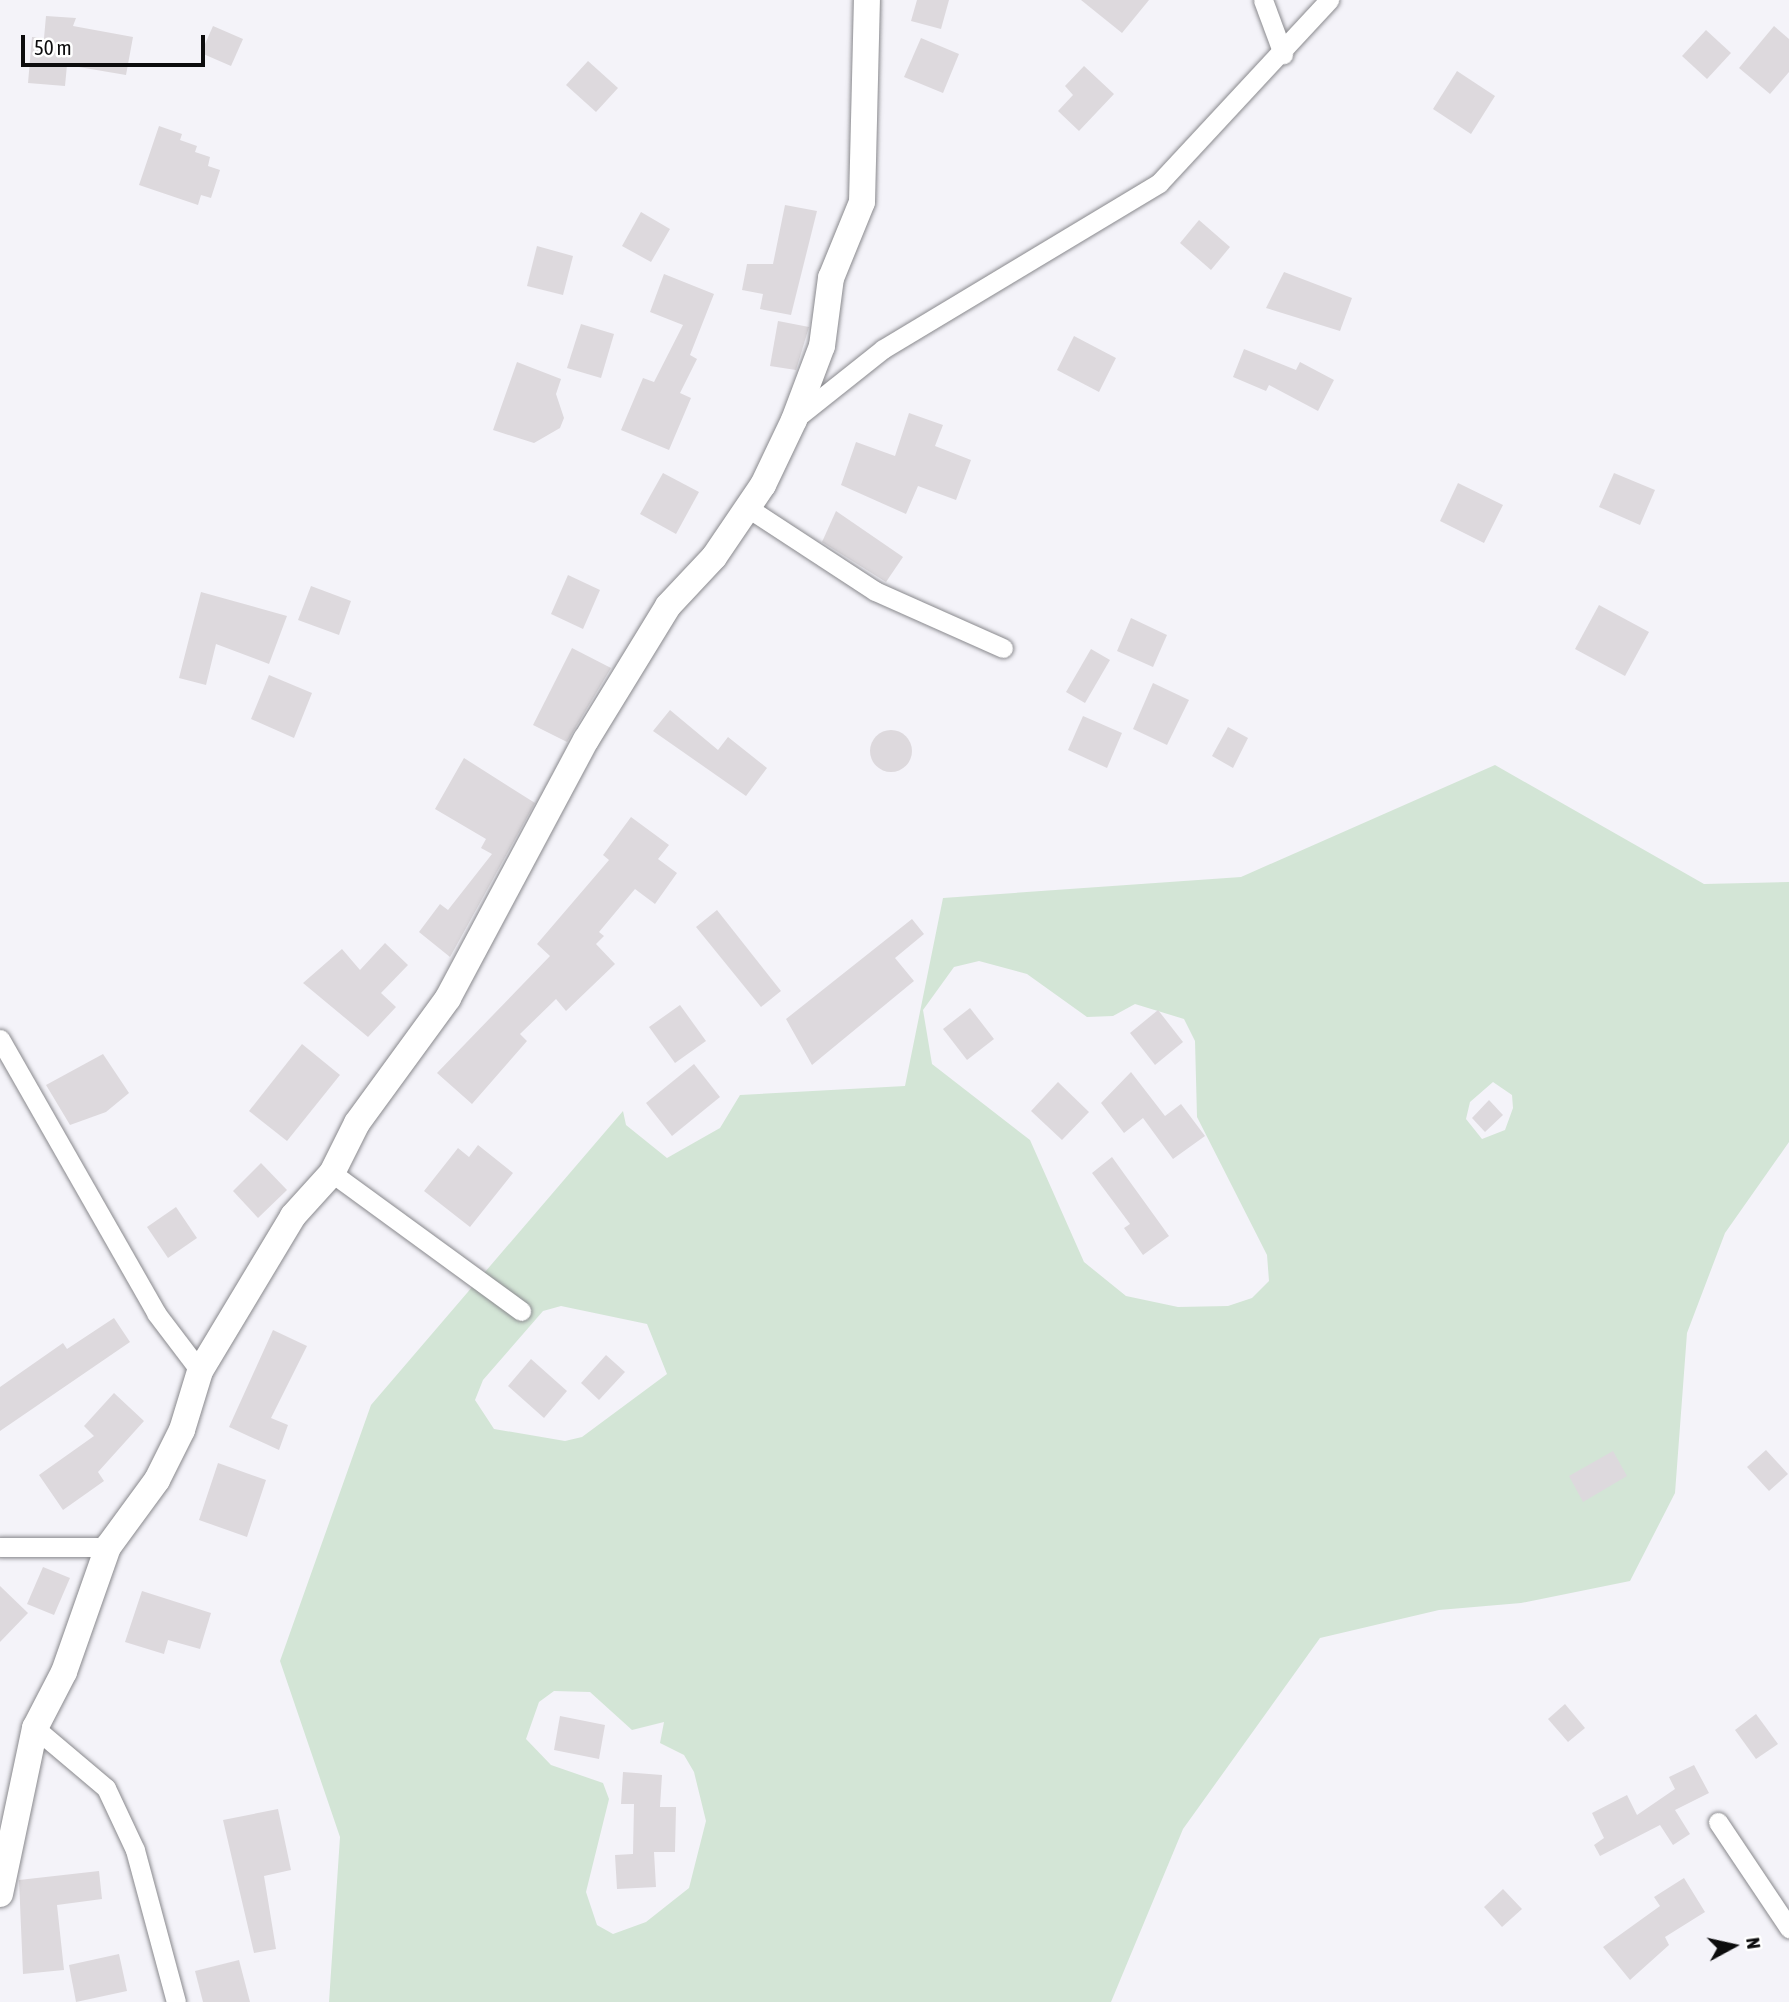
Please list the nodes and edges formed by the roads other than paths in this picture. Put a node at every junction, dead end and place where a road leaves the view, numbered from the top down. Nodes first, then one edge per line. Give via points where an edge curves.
1 (867, 0) edge
2 (1263, 0) edge
3 (1329, 0) edge
4 (1283, 54) junction
5 (794, 420) junction
6 (745, 506) junction
7 (1003, 648) dead end
8 (0, 1039) edge
9 (332, 1173) junction
10 (521, 1311) dead end
11 (200, 1371) junction
12 (0, 1547) edge
13 (108, 1547) junction
14 (35, 1728) junction
15 (1718, 1822) dead end
16 (0, 1894) edge
17 (1789, 1928) edge
18 (176, 2002) edge

1 - 5 street via 862,201 831,278 822,346
2 - 4 street
3 - 4 street
4 - 5 street via 1158,183 883,349
5 - 6 street via 763,485
6 - 7 street via 875,592
6 - 9 street via 715,557 668,606 586,740 448,998 357,1123
8 - 11 street via 130,1270
9 - 10 street
9 - 11 street via 292,1216
11 - 13 street via 183,1430 158,1480
12 - 13 street
13 - 14 street via 64,1672
14 - 16 street
14 - 18 street via 106,1788 135,1850
15 - 17 street

